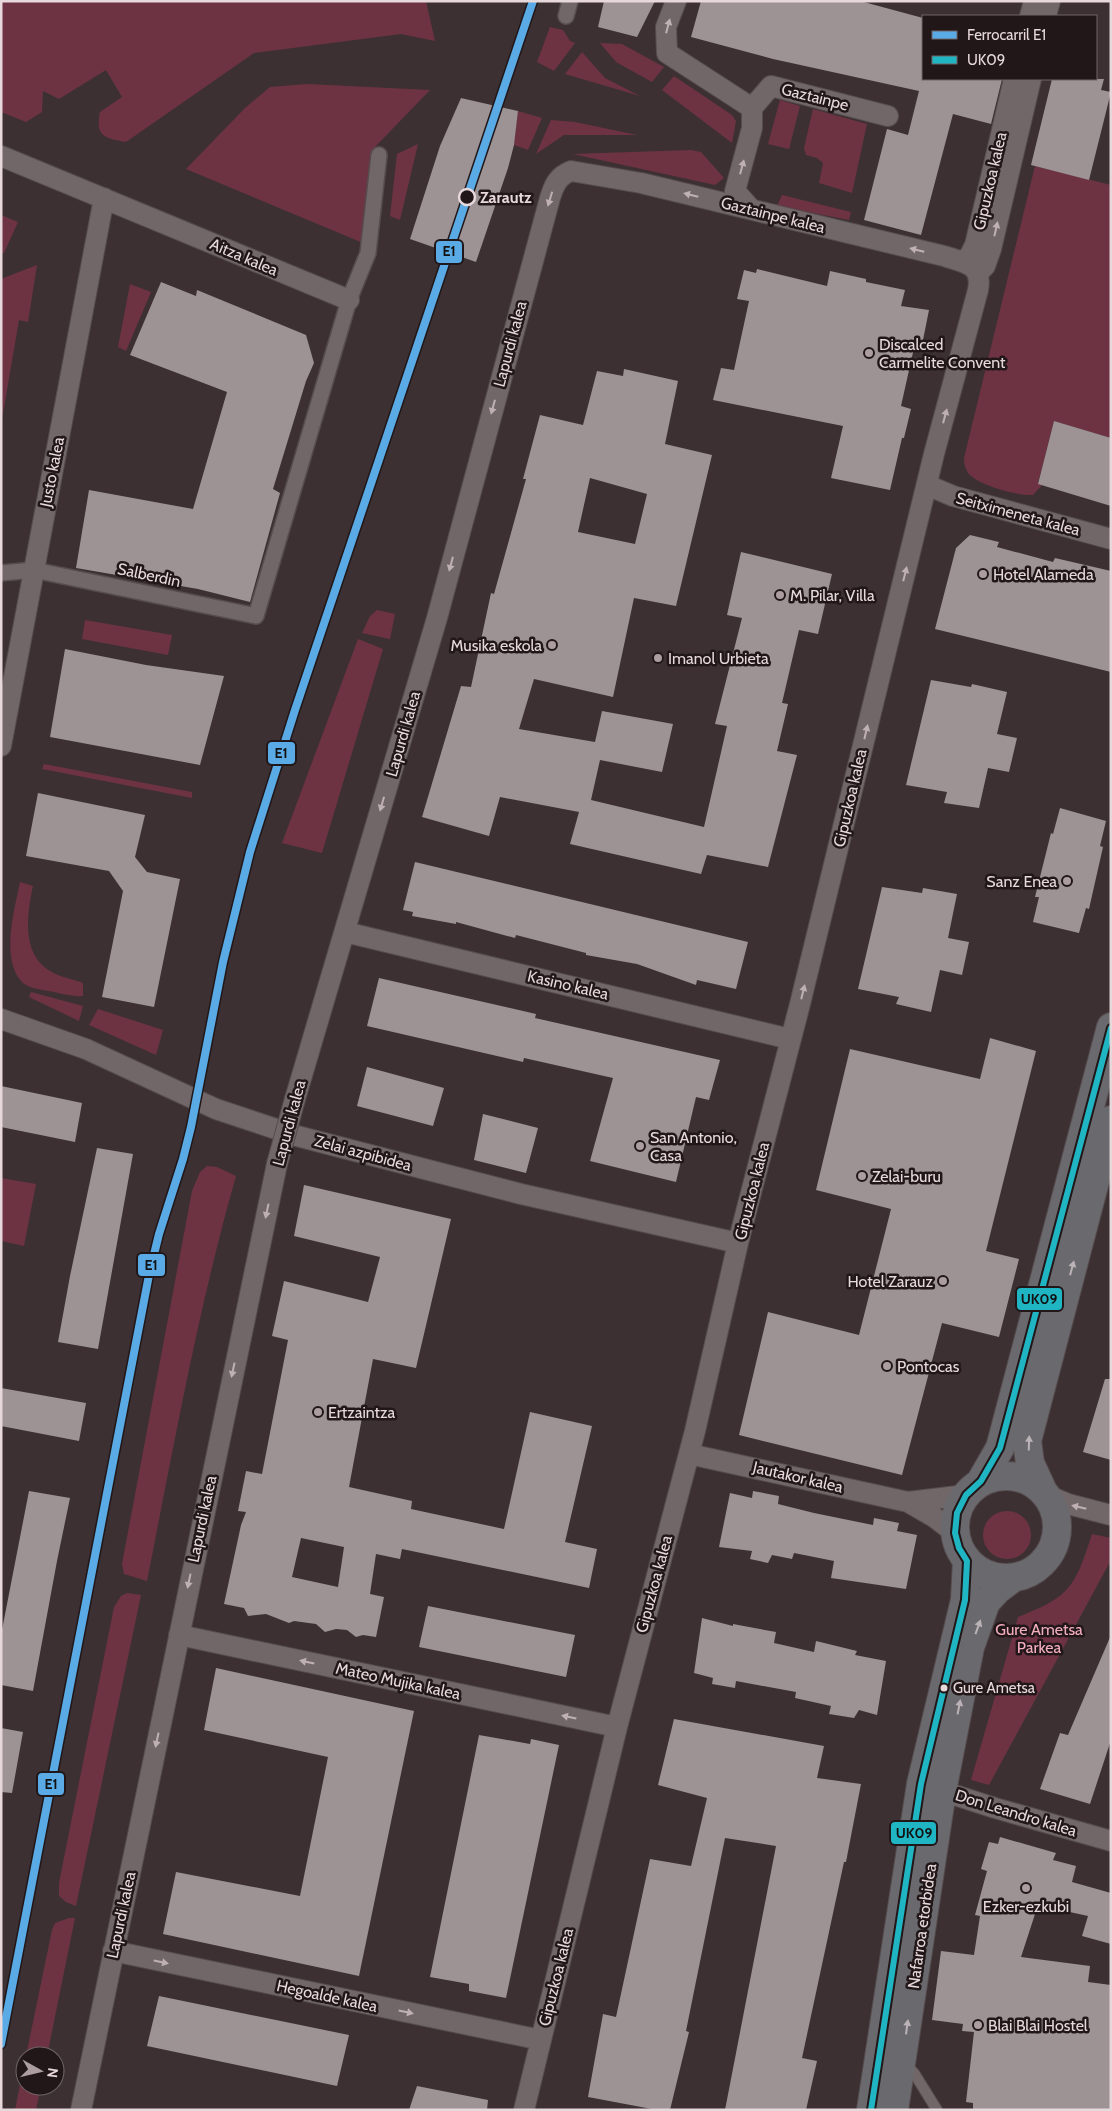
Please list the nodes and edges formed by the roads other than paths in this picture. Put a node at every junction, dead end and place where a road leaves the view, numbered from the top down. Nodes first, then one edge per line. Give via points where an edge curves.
1 (570, 1) edge
2 (676, 1) edge
3 (1034, 1) edge
4 (1050, 1) edge
5 (1030, 15) edge
6 (1046, 15) edge
7 (566, 16) dead end
8 (1014, 80) edge
9 (1031, 80) edge
10 (752, 108) junction
11 (888, 116) dead end
12 (379, 155) dead end
13 (1, 156) edge
14 (582, 172) joint
15 (104, 198) junction
16 (751, 209) junction
17 (971, 268) junction
18 (349, 300) junction
19 (928, 485) junction
20 (1111, 539) edge
21 (34, 570) junction
22 (1, 572) edge
23 (1, 746) edge
24 (345, 932) junction
25 (1, 1019) edge
26 (1111, 1027) edge
27 (790, 1039) junction
28 (1111, 1120) edge
29 (738, 1244) junction
30 (689, 1454) junction
31 (974, 1488) junction
32 (1045, 1492) junction
33 (908, 1502) junction
34 (1111, 1515) edge
35 (955, 1533) junction
36 (967, 1561) junction
37 (1013, 1578) junction
38 (179, 1635) junction
39 (617, 1727) junction
40 (931, 1787) junction
41 (1111, 1841) edge
42 (113, 1951) junction
43 (541, 2040) junction
44 (891, 2057) junction
45 (81, 2110) edge
46 (524, 2110) edge
47 (871, 2110) edge
48 (894, 2110) edge
49 (937, 2110) edge

1 - 7 street
10 -> 2 street via 667,53 666,27
3 - 5 street
4 - 6 street
8 - 17 street, Gipuzkoa kalea via 970,256
17 -> 9 street, Gipuzkoa kalea via 985,266 991,249
10 - 11 street, Gaztainpe via 771,86
16 -> 10 street via 735,191 752,128
12 - 18 street via 368,253
13 - 15 street, Aitza kalea
16 -> 14 street, Gaztainpe kalea
14 -> 24 street, Lapurdi kalea via 562,174 550,198 437,618
15 - 18 street, Aitza kalea
15 - 21 street, Justo kalea
17 -> 16 street, Gaztainpe kalea
19 -> 17 street, Gipuzkoa kalea via 978,290 980,279
18 - 21 street, Salberdin via 256,616
19 - 20 street, Seitximeneta kalea via 953,496
27 -> 19 street, Gipuzkoa kalea
21 - 22 street, Salberdin
21 - 23 street, Justo kalea
24 - 27 street, Kasino kalea
24 -> 38 street, Lapurdi kalea, bridge via 278,1164
25 - 29 street, Zelai azpibidea via 86,1049 216,1109 297,1136 539,1198
26 - 31 highway via 1000,1448
27 - 29 street, Gipuzkoa kalea
32 -> 28 highway via 1030,1463 1027,1441
29 - 30 street, Gipuzkoa kalea
30 - 33 street, Jautakor kalea
30 - 39 street, Gipuzkoa kalea
31 - 32 highway via 1005,1475 1025,1478
31 - 33 street, Jautakor kalea
31 - 35 highway via 956,1513
34 -> 32 street via 1068,1504
32 - 37 highway via 1056,1512 1058,1530 1054,1548 1030,1573
33 - 35 street, Jautakor kalea
35 - 36 highway
36 - 37 highway via 980,1572 996,1578
36 - 40 highway, Nafarroa etorbidea via 966,1600
40 -> 37 highway, Nafarroa etorbidea via 970,1647 986,1602
39 -> 38 street, Mateo Mujika kalea
38 -> 42 street, Lapurdi kalea
39 - 43 street, Gipuzkoa kalea
40 - 41 street, Don Leandro kalea
40 - 44 highway, Nafarroa etorbidea
42 -> 43 street, Hegoalde kalea
42 - 45 street, Lapurdi kalea
43 - 46 street, Gipuzkoa kalea
44 - 47 highway, Nafarroa etorbidea
44 - 48 highway, Nafarroa etorbidea
44 - 49 lane via 914,2073

